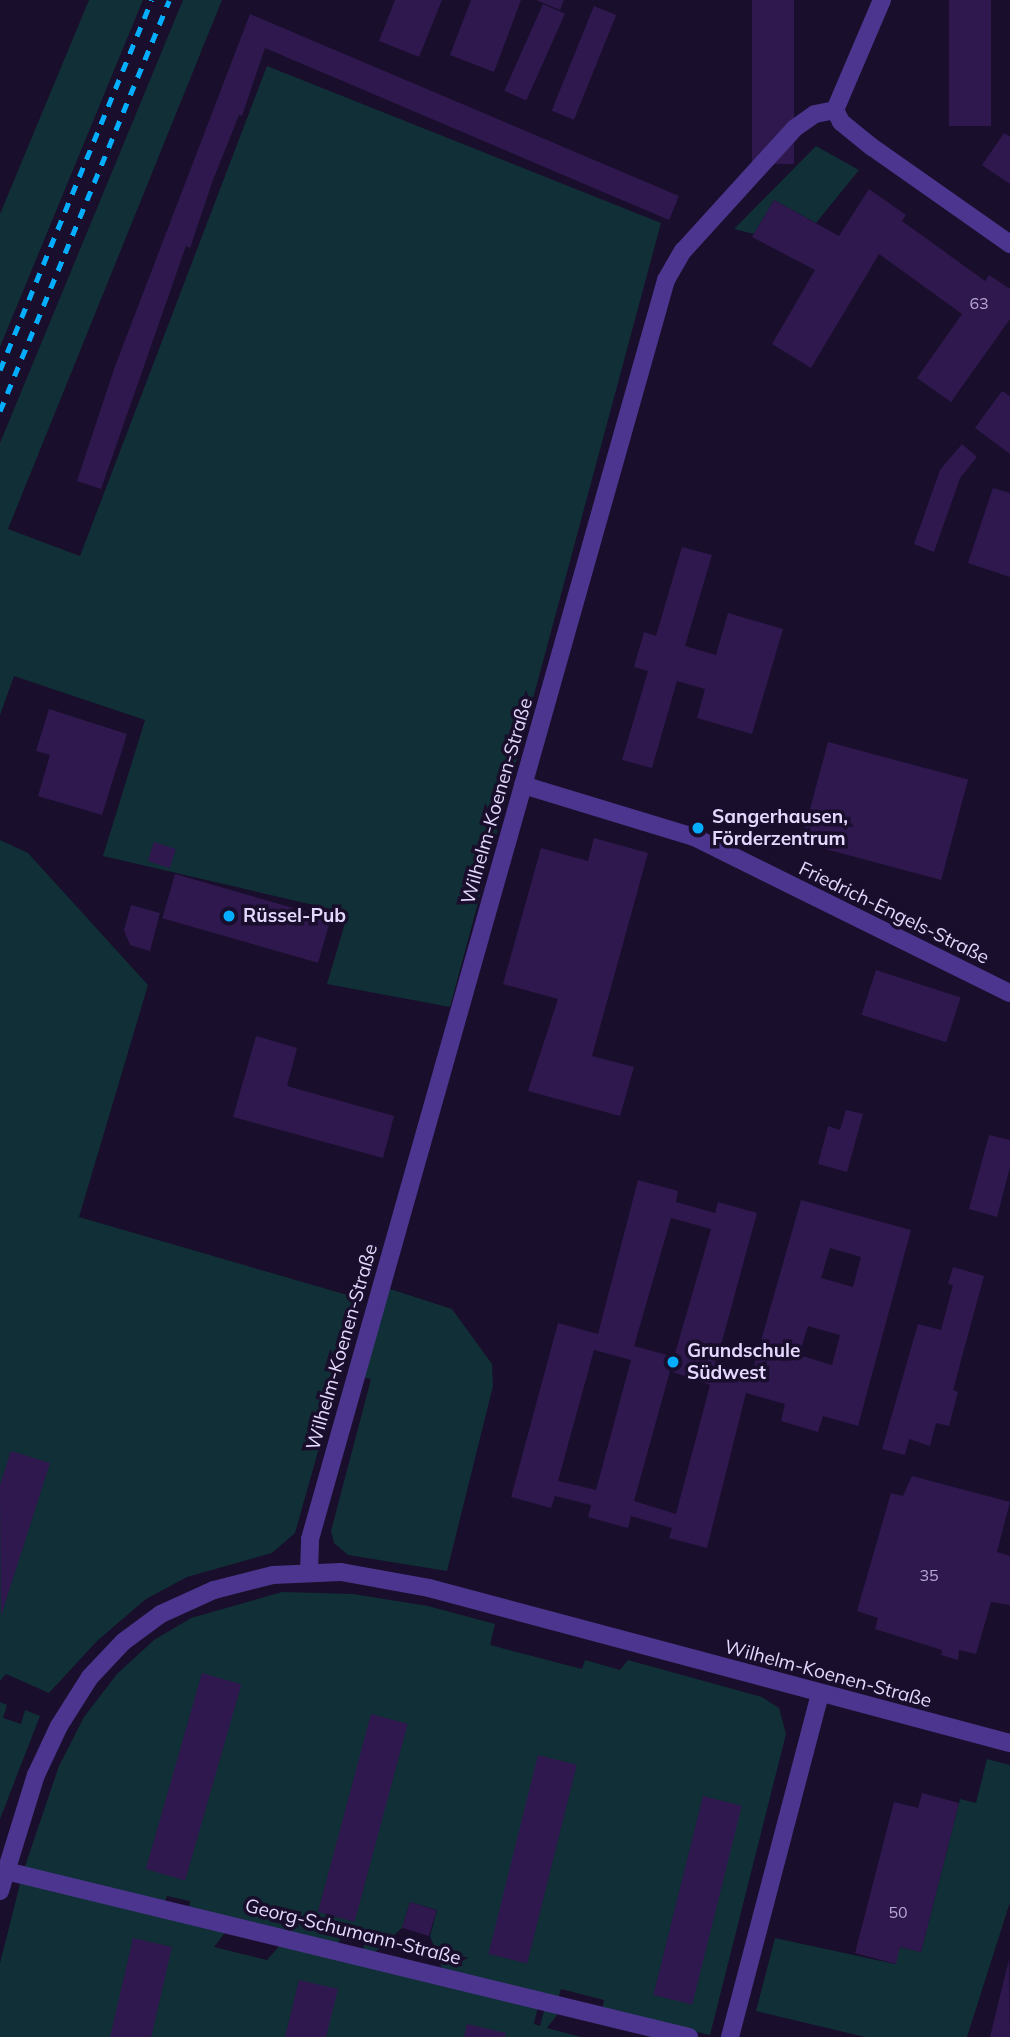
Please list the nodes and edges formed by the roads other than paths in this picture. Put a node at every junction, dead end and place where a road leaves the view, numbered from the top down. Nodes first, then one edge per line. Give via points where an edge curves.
1 (881, 0) edge
2 (835, 110) junction
3 (1010, 244) edge
4 (523, 785) junction
5 (1010, 993) edge
6 (309, 1571) junction
7 (820, 1694) junction
8 (1010, 1744) edge
9 (6, 1871) junction
10 (0, 1891) edge
11 (689, 2037) edge
12 (730, 2037) edge

1 - 2 street
2 - 3 street via 842,123 872,147
2 - 4 street, Wilhelm-Koenen-Straße via 815,114 795,128 669,272
4 - 5 street, Friedrich-Engels-Straße via 694,837
4 - 6 street, Wilhelm-Koenen-Straße via 310,1539
6 - 7 street, Wilhelm-Koenen-Straße via 361,1575 458,1594
6 - 9 street, Wilhelm-Koenen-Straße via 258,1577 205,1593 161,1614 114,1651 83,1687 54,1735 32,1786
7 - 8 street, Wilhelm-Koenen-Straße
7 - 12 street
9 - 10 street, Wilhelm-Koenen-Straße
9 - 11 street, Georg-Schumann-Straße

